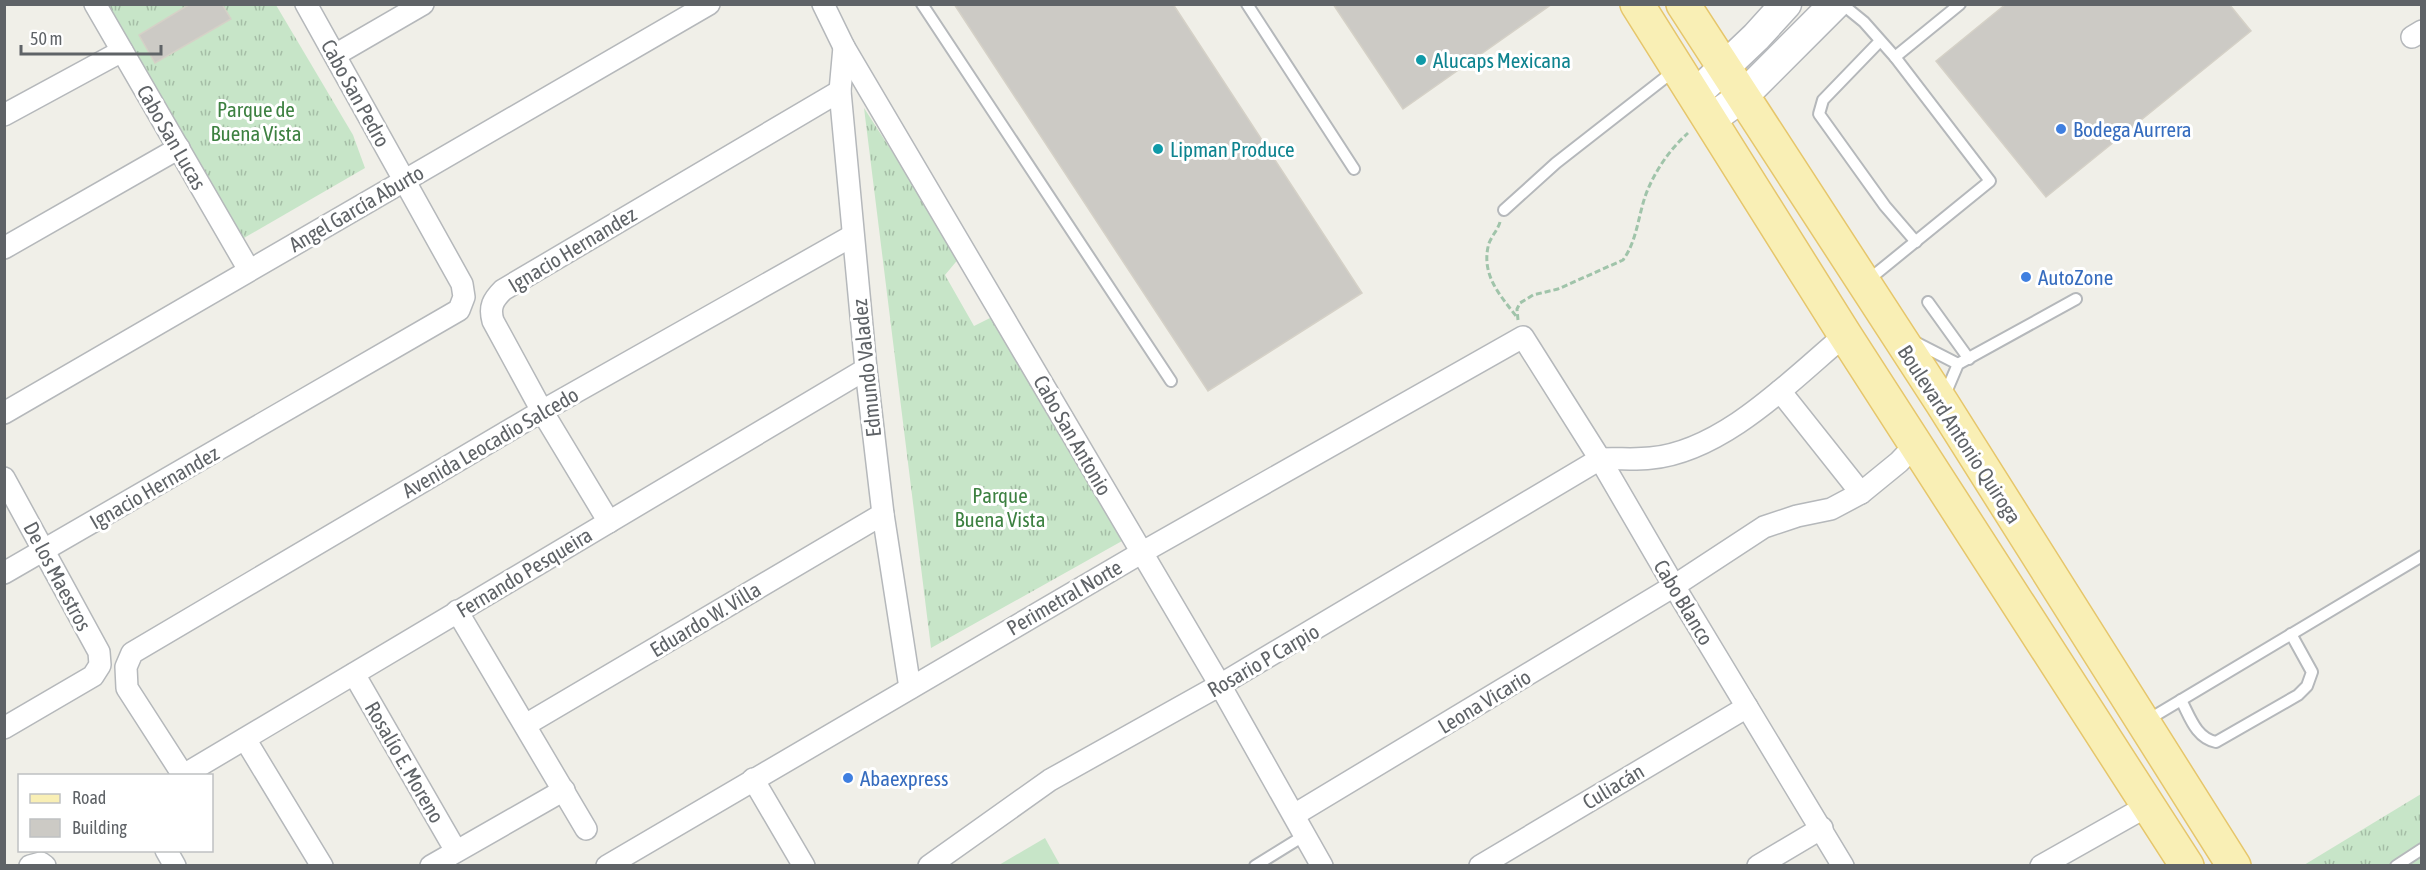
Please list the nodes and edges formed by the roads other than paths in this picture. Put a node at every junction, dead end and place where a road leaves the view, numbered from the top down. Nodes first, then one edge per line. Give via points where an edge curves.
1 (95, 4) edge
2 (306, 4) edge
3 (423, 4) edge
4 (709, 4) edge
5 (823, 4) edge
6 (922, 4) edge
7 (1247, 4) edge
8 (1637, 4) edge
9 (1786, 4) edge
10 (1835, 4) edge
11 (1842, 4) edge
12 (1960, 4) edge
13 (1691, 7) edge
14 (1880, 41) junction
15 (844, 46) junction
16 (122, 51) junction
17 (335, 55) junction
18 (1895, 57) junction
19 (1678, 68) junction
20 (1724, 69) junction
21 (840, 91) junction
22 (1743, 96) junction
23 (1702, 108) junction
24 (4, 115) edge
25 (179, 148) junction
26 (1354, 169) dead end
27 (405, 180) junction
28 (1504, 210) road end
29 (852, 237) junction
30 (1916, 242) junction
31 (4, 248) edge
32 (249, 270) junction
33 (1864, 284) junction
34 (2076, 299) dead end
35 (1928, 302) dead end
36 (459, 310) joint
37 (1896, 333) junction
38 (1845, 335) junction
39 (1525, 339) joint
40 (1969, 359) junction
41 (1958, 364) junction
42 (866, 369) junction
43 (1171, 381) dead end
44 (1780, 391) junction
45 (1942, 403) junction
46 (542, 411) junction
47 (4, 412) edge
48 (1916, 444) junction
49 (1600, 459) junction
50 (4, 478) edge
51 (1861, 493) junction
52 (883, 514) junction
53 (609, 522) junction
54 (45, 550) junction
55 (1141, 553) junction
56 (2421, 556) edge
57 (4, 573) edge
58 (1674, 586) junction
59 (457, 611) junction
60 (2291, 634) junction
61 (354, 674) junction
62 (1220, 685) junction
63 (910, 688) junction
64 (2181, 700) junction
65 (1747, 706) junction
66 (2144, 723) junction
67 (526, 724) junction
68 (4, 728) edge
69 (245, 739) junction
70 (181, 774) edge
71 (184, 774) edge
72 (753, 779) junction
73 (564, 790) junction
74 (2149, 805) junction
75 (1294, 815) junction
76 (1822, 828) junction
77 (586, 829) dead end
78 (1305, 835) junction
79 (2421, 849) edge
80 (456, 851) junction
81 (167, 852) edge
82 (30, 865) edge
83 (45, 866) edge
84 (175, 866) edge
85 (322, 866) edge
86 (431, 866) edge
87 (608, 866) edge
88 (804, 866) edge
89 (929, 866) edge
90 (1255, 866) edge
91 (1322, 866) edge
92 (1480, 866) edge
93 (1758, 866) edge
94 (1843, 866) edge
95 (2041, 866) edge
96 (2187, 866) edge
97 (2235, 866) edge
98 (2396, 866) edge

1 - 16 street, Cabo San Lucas
2 - 17 street, Cabo San Pedro
3 - 17 street
4 - 27 street, Angel García Aburto
5 - 15 street, Cabo San Antonio
6 - 43 lane
7 - 26 lane
8 - 19 main road, Boulevard Antonio Quiroga
9 - 20 street
10 - 22 street
11 - 14 lane
12 - 18 lane
13 - 20 main road, Boulevard Antonio Quiroga
14 - 18 lane
14 - 30 lane via 1823,100 1819,114
15 - 21 street, Edmundo Valadez
15 - 55 street, Cabo San Antonio
16 - 24 street
16 - 25 street, Cabo San Lucas
17 - 27 street, Cabo San Pedro
18 - 30 lane via 1990,181
19 - 23 main road, Boulevard Antonio Quiroga
19 - 28 lane via 1556,163
20 - 22 main road, Boulevard Antonio Quiroga
20 - 23 street
21 - 29 street, Edmundo Valadez
21 - 46 street, Ignacio Hernandez via 502,290 490,310 493,321
22 - 23 street
22 - 33 main road, Boulevard Antonio Quiroga
23 - 38 main road, Boulevard Antonio Quiroga
25 - 31 street
25 - 32 street, Cabo San Lucas
27 - 32 street, Angel García Aburto
27 - 36 street, Cabo San Pedro via 462,284 464,297
29 - 42 street, Edmundo Valadez
29 - 46 street, Avenida Leocadio Salcedo
30 - 33 lane
32 - 47 street, Angel García Aburto
33 - 37 main road, Boulevard Antonio Quiroga
34 - 40 lane
35 - 40 lane
36 - 54 street, Ignacio Hernandez
37 - 41 lane
37 - 45 main road, Boulevard Antonio Quiroga
38 - 44 street
38 - 48 main road, Boulevard Antonio Quiroga
39 - 49 street, Cabo Blanco
39 - 55 street, Perimetral Norte via 1521,337
40 - 41 lane
41 - 45 lane
42 - 52 street, Edmundo Valadez
42 - 53 street, Fernando Pesqueira
44 - 49 street via 1735,425 1702,443 1651,458
44 - 51 street
45 - 66 main road, Boulevard Antonio Quiroga
46 - 53 street, Ignacio Hernandez
46 - 70 street, Avenida Leocadio Salcedo via 132,653 126,667 127,688
48 - 51 street, Leona Vicario
48 - 74 main road, Boulevard Antonio Quiroga
49 - 58 street, Cabo Blanco
49 - 62 street, Rosario P Carpio
50 - 54 street, De los Maestros
51 - 58 street, Leona Vicario via 1831,509 1764,527
52 - 63 street, Edmundo Valadez
52 - 67 street, Eduardo W. Villa
53 - 59 street, Fernando Pesqueira
54 - 57 street, Ignacio Hernandez
54 - 68 street, De los Maestros via 99,652 100,665 93,676
55 - 62 street, Cabo San Antonio
55 - 63 street, Perimetral Norte
56 - 60 lane
58 - 65 street, Cabo Blanco
58 - 75 street, Leona Vicario
59 - 61 street, Fernando Pesqueira
59 - 67 street
60 - 64 lane
60 - 64 lane via 2312,672 2307,686 2298,695 2216,742 2206,740 2198,732
61 - 69 street, Fernando Pesqueira
61 - 80 street, Rosalío E. Moreno
62 - 75 street, Cabo San Antonio
62 - 89 street, Rosario P Carpio via 1050,780
63 - 72 street, Perimetral Norte
64 - 66 lane
65 - 76 street, Cabo Blanco
65 - 92 street, Culiacán
66 - 97 main road, Boulevard Antonio Quiroga
67 - 73 street
69 - 71 street, Fernando Pesqueira
69 - 85 street
72 - 87 street, Perimetral Norte
72 - 88 street
73 - 77 street
73 - 80 street
74 - 95 street
74 - 96 main road, Boulevard Antonio Quiroga
75 - 78 street, Cabo San Antonio
76 - 93 street
76 - 94 street, Cabo Blanco
78 - 90 lane
78 - 91 street, Cabo San Antonio
79 - 98 lane
80 - 86 street
81 - 84 street
82 - 83 street

